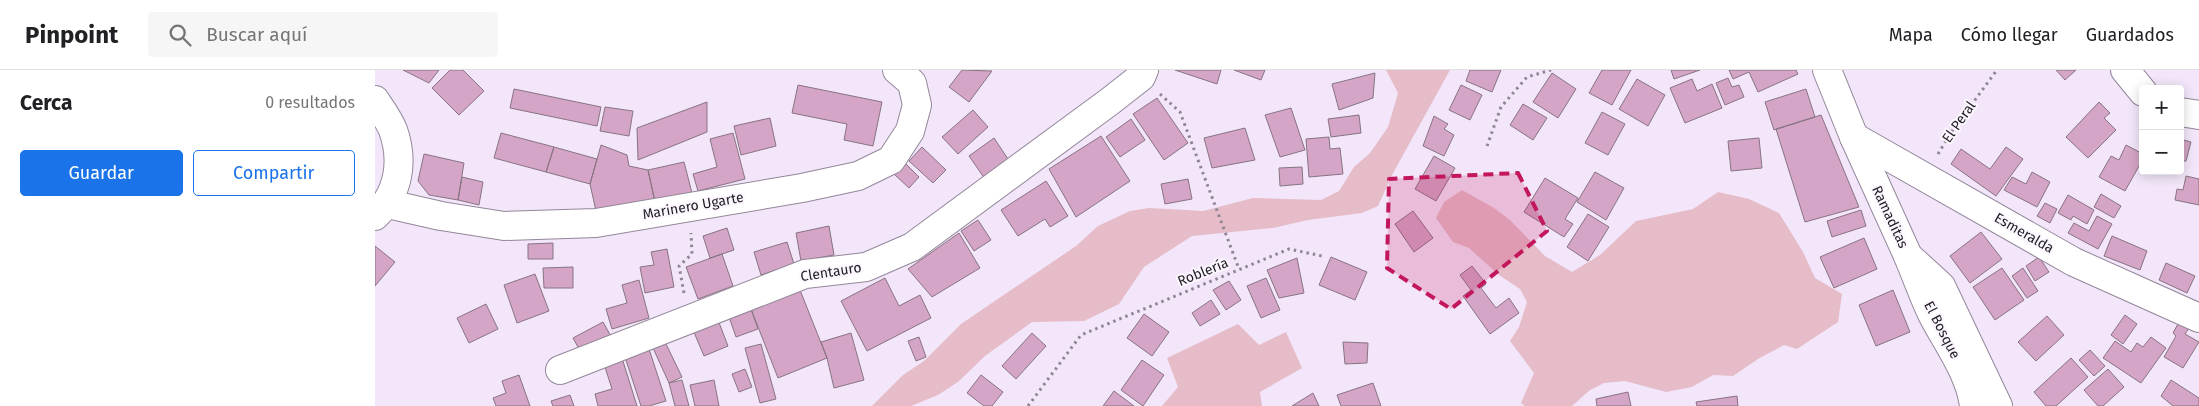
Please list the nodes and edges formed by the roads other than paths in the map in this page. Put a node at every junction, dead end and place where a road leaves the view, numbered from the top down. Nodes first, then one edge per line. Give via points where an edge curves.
1 (897, 70) edge
2 (1827, 70) edge
3 (2125, 70) edge
4 (1138, 72) edge
5 (2139, 87) edge
6 (375, 100) edge
7 (2184, 113) edge
8 (2199, 115) edge
9 (1853, 137) junction
10 (381, 210) edge
11 (1908, 256) junction
12 (2199, 318) edge
13 (560, 370) dead end
14 (1974, 406) edge
15 (1998, 406) edge

1 - 10 street, Marinero Ugarte via 912,83 917,105 910,131 891,160 858,176 596,223 504,226
2 - 9 street, Ramaditas
3 - 5 street
4 - 13 street, Clentauro via 912,247 866,267 805,274
6 - 10 street via 393,129 399,158 396,182
7 - 8 street
9 - 11 street, Ramaditas
9 - 12 street, Esmeralda via 2074,262
11 - 14 street, El Bosque via 1932,313 1958,360
11 - 15 street, Ramaditas via 1941,286

